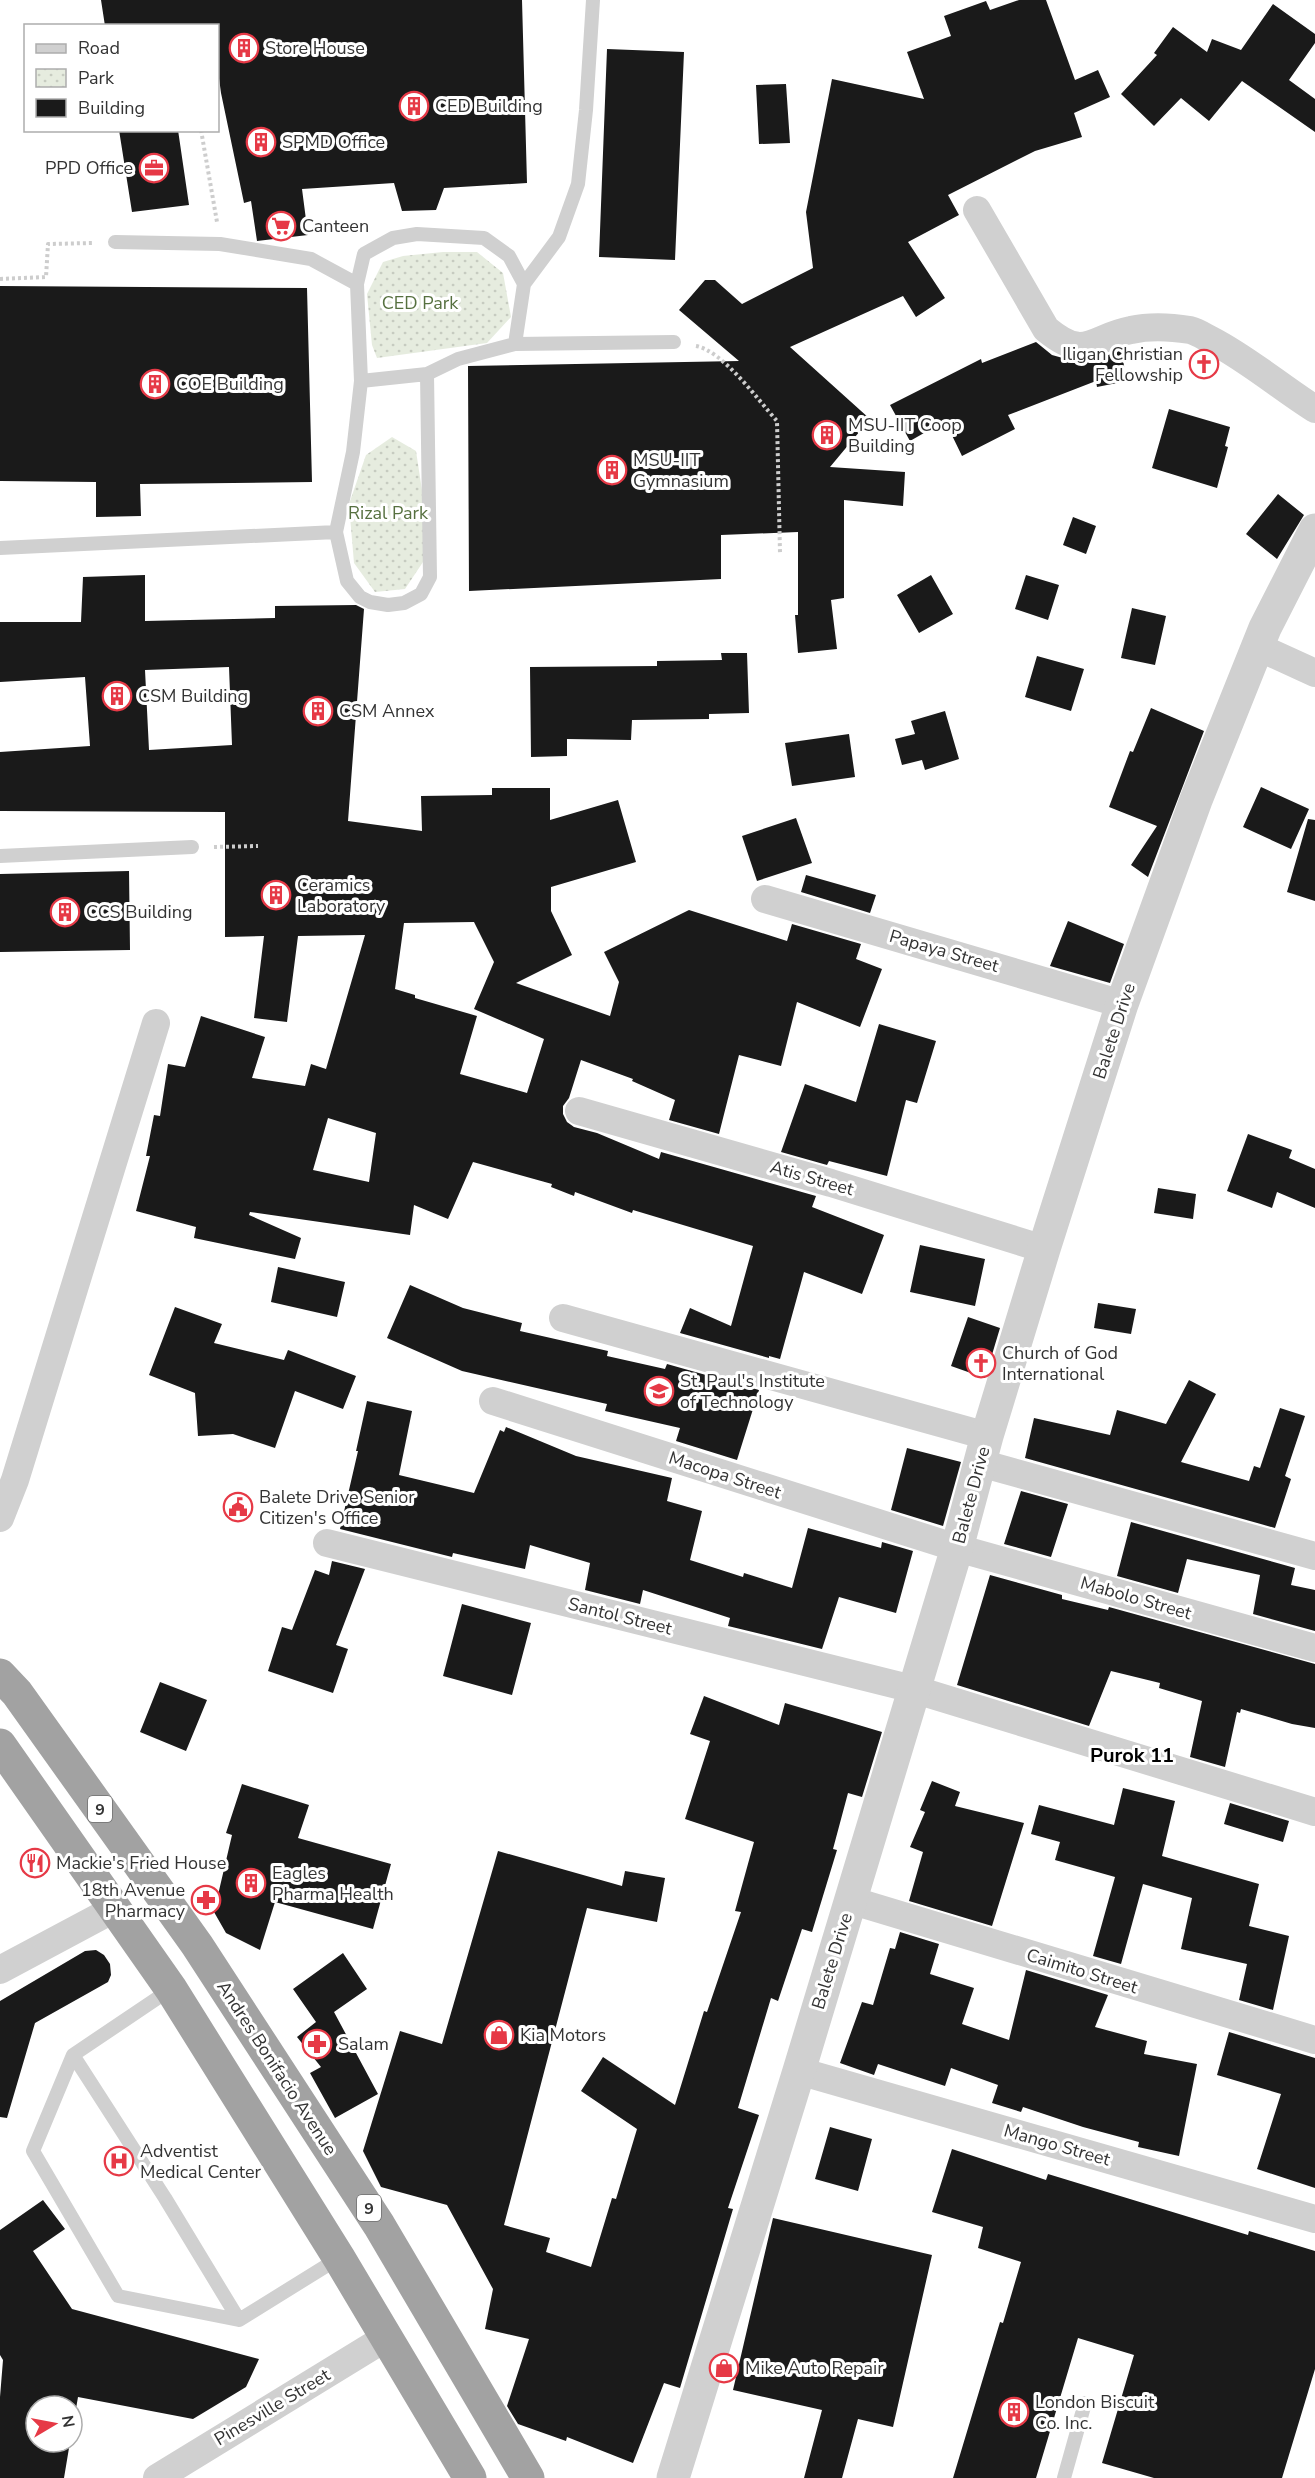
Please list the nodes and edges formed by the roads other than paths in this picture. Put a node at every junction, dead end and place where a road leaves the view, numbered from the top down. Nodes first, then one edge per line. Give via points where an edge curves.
1 (593, 0) edge
2 (977, 210) dead end
3 (116, 242) road end
4 (357, 284) junction
5 (524, 284) junction
6 (674, 342) road end
7 (515, 344) junction
8 (427, 374) junction
9 (362, 381) junction
10 (1315, 409) edge
11 (1315, 530) edge
12 (336, 532) junction
13 (0, 548) edge
14 (1258, 647) junction
15 (1315, 673) edge
16 (192, 847) road end
17 (0, 856) edge
18 (765, 899) dead end
19 (1122, 1004) junction
20 (156, 1023) dead end
21 (579, 1112) dead end
22 (1044, 1249) junction
23 (563, 1318) dead end
24 (493, 1401) dead end
25 (983, 1450) junction
26 (0, 1518) edge
27 (327, 1543) dead end
28 (957, 1548) junction
29 (1315, 1556) edge
30 (1315, 1648) edge
31 (0, 1675) edge
32 (914, 1689) junction
33 (0, 1745) edge
34 (1315, 1812) edge
35 (850, 1900) junction
36 (114, 1909) junction
37 (0, 1970) edge
38 (171, 1989) junction
39 (1315, 2040) edge
40 (73, 2055) junction
41 (799, 2071) junction
42 (1315, 2219) edge
43 (339, 2258) junction
44 (239, 2320) junction
45 (387, 2337) junction
46 (1085, 2403) dead end
47 (157, 2478) edge
48 (470, 2478) edge
49 (528, 2478) edge
50 (673, 2478) edge
51 (1064, 2478) edge

1 - 5 lane via 578,184 559,237
2 - 10 street via 1046,329 1062,342 1072,346 1094,344 1130,330 1193,331 1226,348
3 - 4 lane via 220,244 311,259
4 - 5 lane via 364,255 393,238 417,234 484,238 509,256
4 - 9 lane
5 - 7 lane
6 - 7 lane
7 - 8 lane via 458,358
8 - 9 lane
8 - 12 lane via 430,577 421,594 404,603 388,605 360,597 347,581
9 - 12 lane via 353,452
11 - 14 street, Balete Drive
12 - 13 lane
14 - 15 street
14 - 19 street, Balete Drive via 1196,800
16 - 17 lane
18 - 19 street, Papaya Street
19 - 22 street, Balete Drive
20 - 26 street
21 - 22 street, Atis Street via 831,1183
22 - 25 street, Balete Drive
23 - 25 street
24 - 28 street, Macopa Street
25 - 28 street, Balete Drive
25 - 29 street
27 - 32 street, Santol Street
28 - 30 street, Mabolo Street
28 - 32 street, Balete Drive
31 - 49 highway, Andres Bonifacio Avenue / 9 via 197,1945 379,2224
32 - 34 street, Santol Street
32 - 35 street, Balete Drive
33 - 36 highway
35 - 39 street, Caimito Street
35 - 41 street, Balete Drive
36 - 37 street
36 - 38 highway
38 - 40 lane
38 - 43 highway
40 - 44 lane
40 - 44 lane via 33,2151 118,2296
41 - 42 street, Mango Street
41 - 50 street, Balete Drive
43 - 44 lane
43 - 45 highway
45 - 47 street, Pinesville Street
45 - 48 highway
46 - 51 lane

